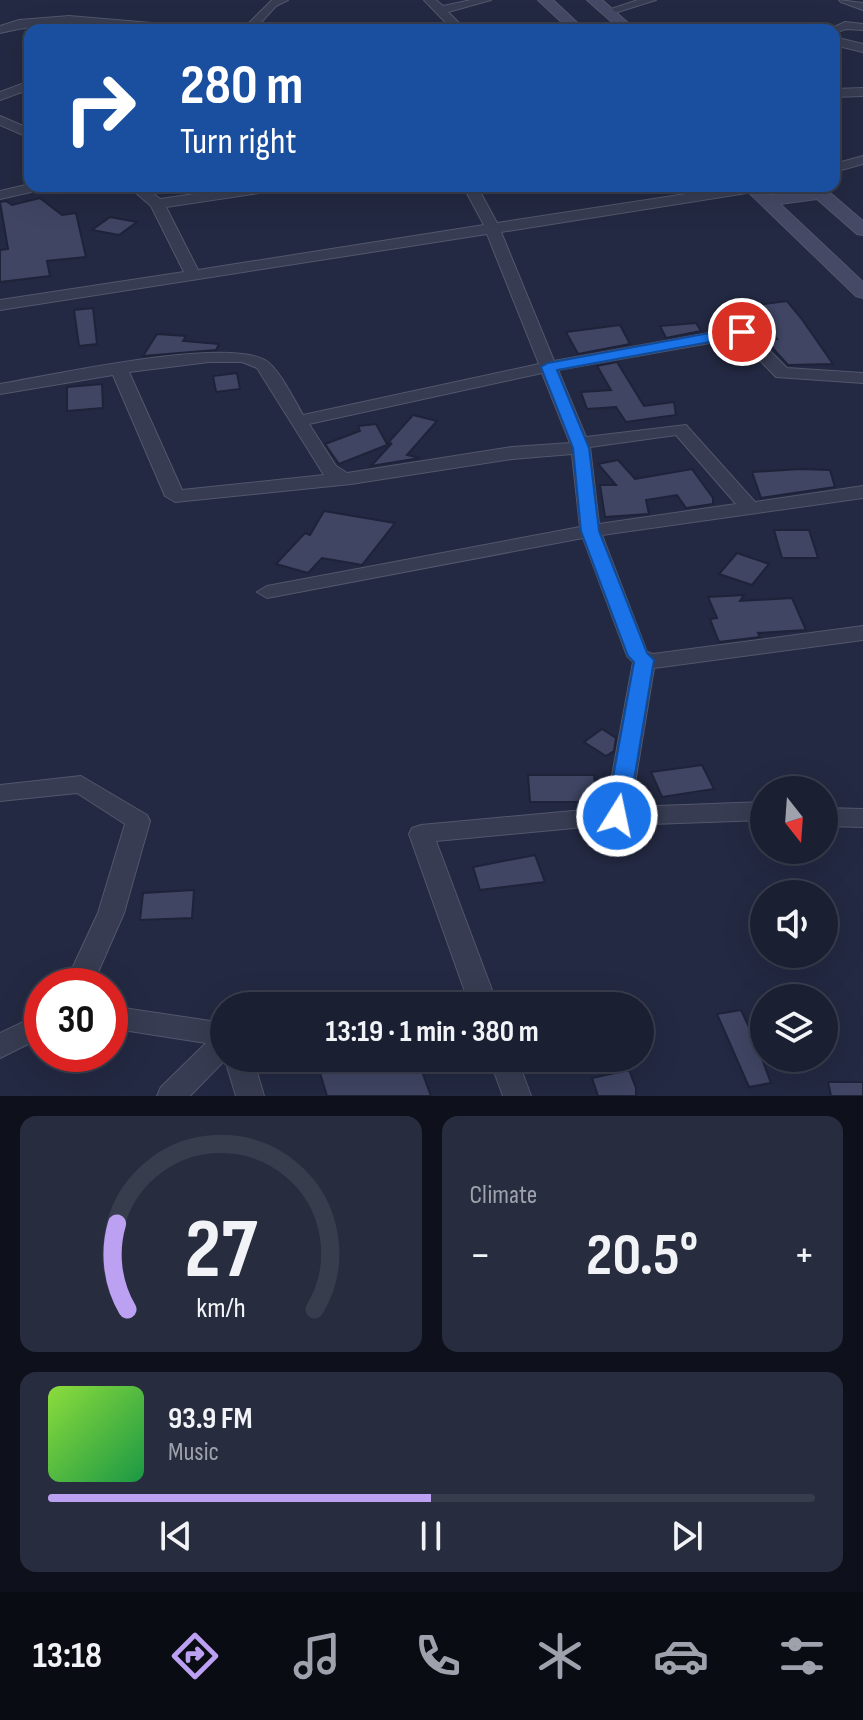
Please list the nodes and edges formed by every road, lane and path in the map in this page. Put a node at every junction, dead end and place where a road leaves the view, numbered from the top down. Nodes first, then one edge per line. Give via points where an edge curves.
1 (282, 0) edge
2 (430, 0) edge
3 (485, 0) edge
4 (545, 0) edge
5 (594, 0) edge
6 (650, 0) edge
7 (845, 0) edge
8 (863, 7) edge
9 (442, 10) junction
10 (608, 12) junction
11 (121, 24) edge
12 (254, 24) edge
13 (455, 24) edge
14 (571, 24) edge
15 (622, 24) edge
16 (840, 27) edge
17 (863, 27) edge
18 (0, 30) edge
19 (840, 42) edge
20 (863, 48) edge
21 (24, 87) edge
22 (863, 92) edge
23 (840, 93) edge
24 (0, 96) edge
25 (0, 120) edge
26 (24, 131) edge
27 (863, 160) edge
28 (840, 166) edge
29 (24, 189) edge
30 (142, 192) edge
31 (238, 192) edge
32 (473, 192) edge
33 (757, 192) edge
34 (818, 192) edge
35 (0, 195) edge
36 (157, 204) junction
37 (493, 229) junction
38 (863, 230) edge
39 (193, 275) junction
40 (863, 292) edge
41 (0, 305) edge
42 (548, 367) junction
43 (119, 369) junction
44 (863, 378) edge
45 (0, 389) edge
46 (299, 421) junction
47 (580, 445) junction
48 (341, 477) junction
49 (863, 492) edge
50 (750, 508) junction
51 (590, 531) junction
52 (267, 592) dead end
53 (863, 633) edge
54 (644, 660) junction
55 (0, 793) edge
56 (750, 811) edge
57 (617, 816) junction
58 (863, 818) edge
59 (838, 819) edge
60 (86, 968) edge
61 (479, 992) edge
62 (128, 1020) edge
63 (210, 1032) edge
64 (24, 1033) edge
65 (0, 1046) edge
66 (210, 1057) edge
67 (243, 1072) edge
68 (508, 1072) edge
69 (171, 1096) edge
70 (250, 1096) edge
71 (517, 1096) edge

1 - 12 street
2 - 9 street
3 - 9 street
4 - 14 main road
5 - 10 main road
6 - 10 street
7 - 8 street
9 - 13 street
10 - 15 main road
11 - 18 street via 43,18
16 - 17 street
19 - 20 street
21 - 24 street
22 - 23 street
25 - 26 street
27 - 28 street
29 - 35 street
30 - 36 street
31 - 36 street
32 - 37 street
33 - 37 street
33 - 40 main road
34 - 38 main road
36 - 39 street
37 - 39 street
37 - 42 street
39 - 41 street
42 - 44 street via 742,332 782,373
42 - 46 street
42 - 47 street
43 - 45 street
43 - 46 street via 245,357 263,365
43 - 48 street via 175,496
46 - 48 street via 329,470
47 - 48 street
47 - 50 street via 680,429
47 - 51 street
49 - 50 street
50 - 51 street
51 - 52 street
51 - 54 street
53 - 54 street
54 - 57 street
55 - 60 street via 81,784 138,821 111,913
56 - 57 street
57 - 61 street via 421,834
58 - 59 street
62 - 63 street
64 - 65 street
66 - 69 street
67 - 70 street
68 - 71 street

